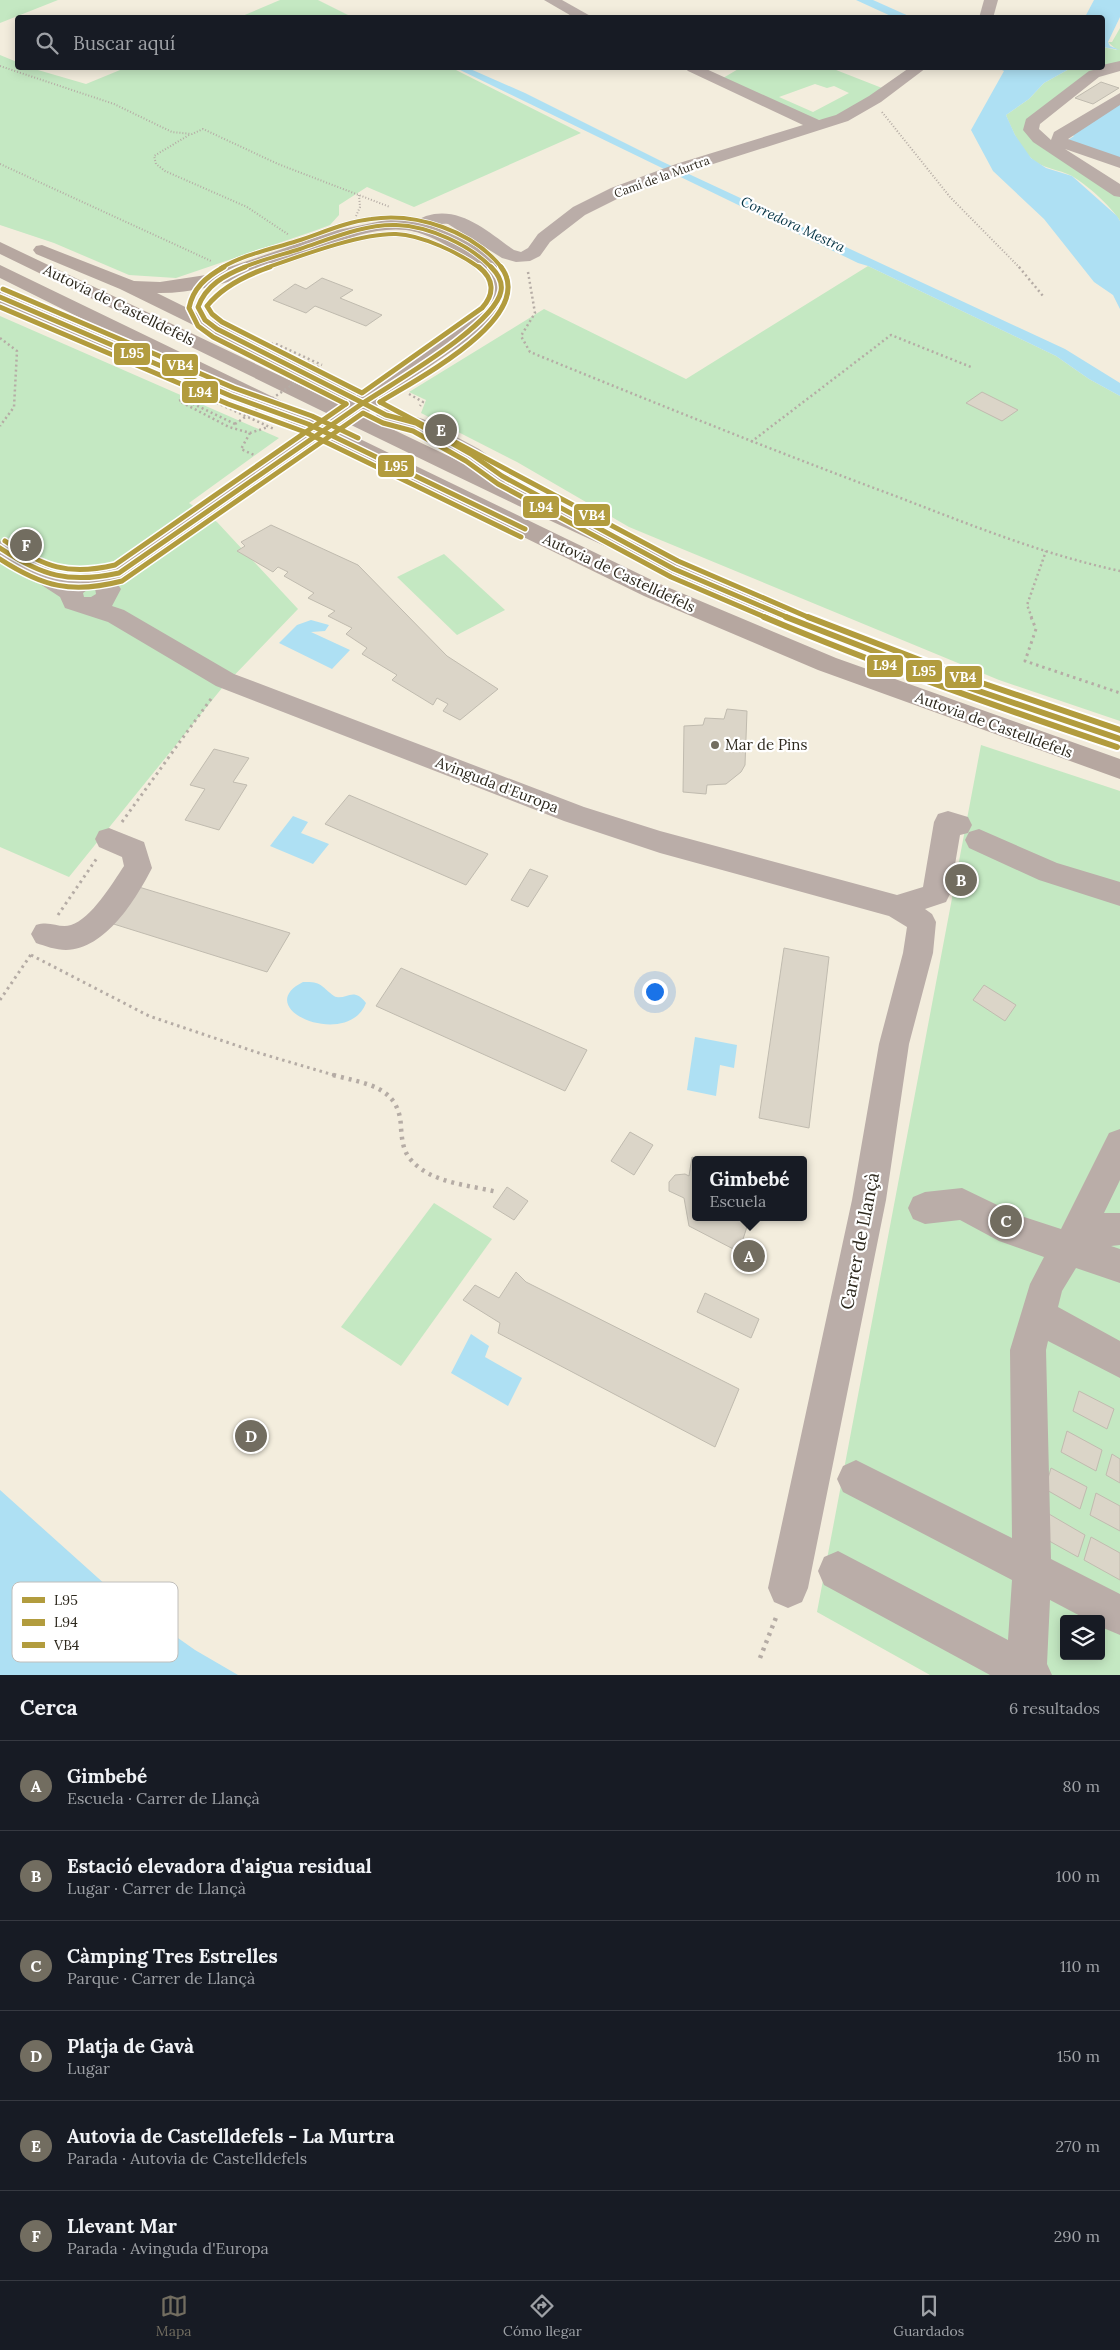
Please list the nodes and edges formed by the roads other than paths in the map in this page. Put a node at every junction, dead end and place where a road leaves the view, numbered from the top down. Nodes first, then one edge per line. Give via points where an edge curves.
1 (551, 0) edge
2 (991, 0) edge
3 (582, 15) edge
4 (987, 15) edge
5 (1120, 66) edge
6 (1105, 69) edge
7 (697, 70) edge
8 (915, 70) edge
9 (1102, 70) edge
10 (1120, 98) edge
11 (816, 125) junction
12 (1120, 163) edge
13 (1120, 192) edge
14 (418, 227) junction
15 (0, 236) edge
16 (0, 247) edge
17 (0, 271) edge
18 (234, 272) junction
19 (127, 285) junction
20 (0, 296) edge
21 (217, 330) junction
22 (308, 424) junction
23 (0, 548) edge
24 (674, 569) junction
25 (99, 592) junction
26 (1120, 739) edge
27 (1120, 769) edge
28 (109, 840) dead end
29 (1120, 894) edge
30 (897, 907) junction
31 (39, 944) road end
32 (1120, 1144) edge
33 (925, 1208) dead end
34 (1120, 1228) edge
35 (1073, 1241) junction
36 (1120, 1266) edge
37 (1038, 1316) junction
38 (1120, 1360) edge
39 (856, 1479) dead end
40 (1032, 1569) junction
41 (838, 1571) dead end
42 (788, 1588) road end
43 (1120, 1615) edge
44 (1029, 1674) edge

1 - 3 street
2 - 4 street
5 - 6 street
7 - 11 street
8 - 11 street, Camí de la Murtra via 842,118
9 - 13 street via 1032,122 1031,130 1039,139
10 - 12 street via 1060,135 1059,140
11 - 14 street, Camí de la Murtra via 617,192 579,211 544,238 534,252 524,257 508,254 451,218 432,219
14 - 18 highway via 399,224 378,226
14 - 25 highway, bridge via 435,232 493,267 502,289 498,300 478,324
15 - 19 highway via 80,264
16 - 24 highway, Autovia de Castelldefels via 535,506
17 - 22 highway, Autovia de Castelldefels
18 - 19 highway via 160,288
18 - 21 highway via 212,284 198,303 200,314
19 - 21 highway
20 - 22 highway via 230,396
21 - 24 highway via 386,414
22 - 27 highway, Autovia de Castelldefels via 609,571 711,616 827,664
23 - 25 street, Avinguda d'Europa via 43,575
24 - 26 highway, Autovia de Castelldefels via 836,638
25 - 30 street, Avinguda d'Europa via 224,680 574,814 660,842
28 - 31 street via 134,850 138,868 100,922 72,937
29 - 30 street via 1049,872 948,822 936,894
30 - 42 street, Carrer de Llançà via 922,922 918,953 894,1044 869,1200
32 - 35 street
33 - 35 street via 962,1204 1011,1229
34 - 35 street
35 - 36 street
35 - 37 street via 1047,1284
37 - 38 street
37 - 40 street via 1028,1350
39 - 40 street
40 - 43 street
40 - 44 street
41 - 44 street

